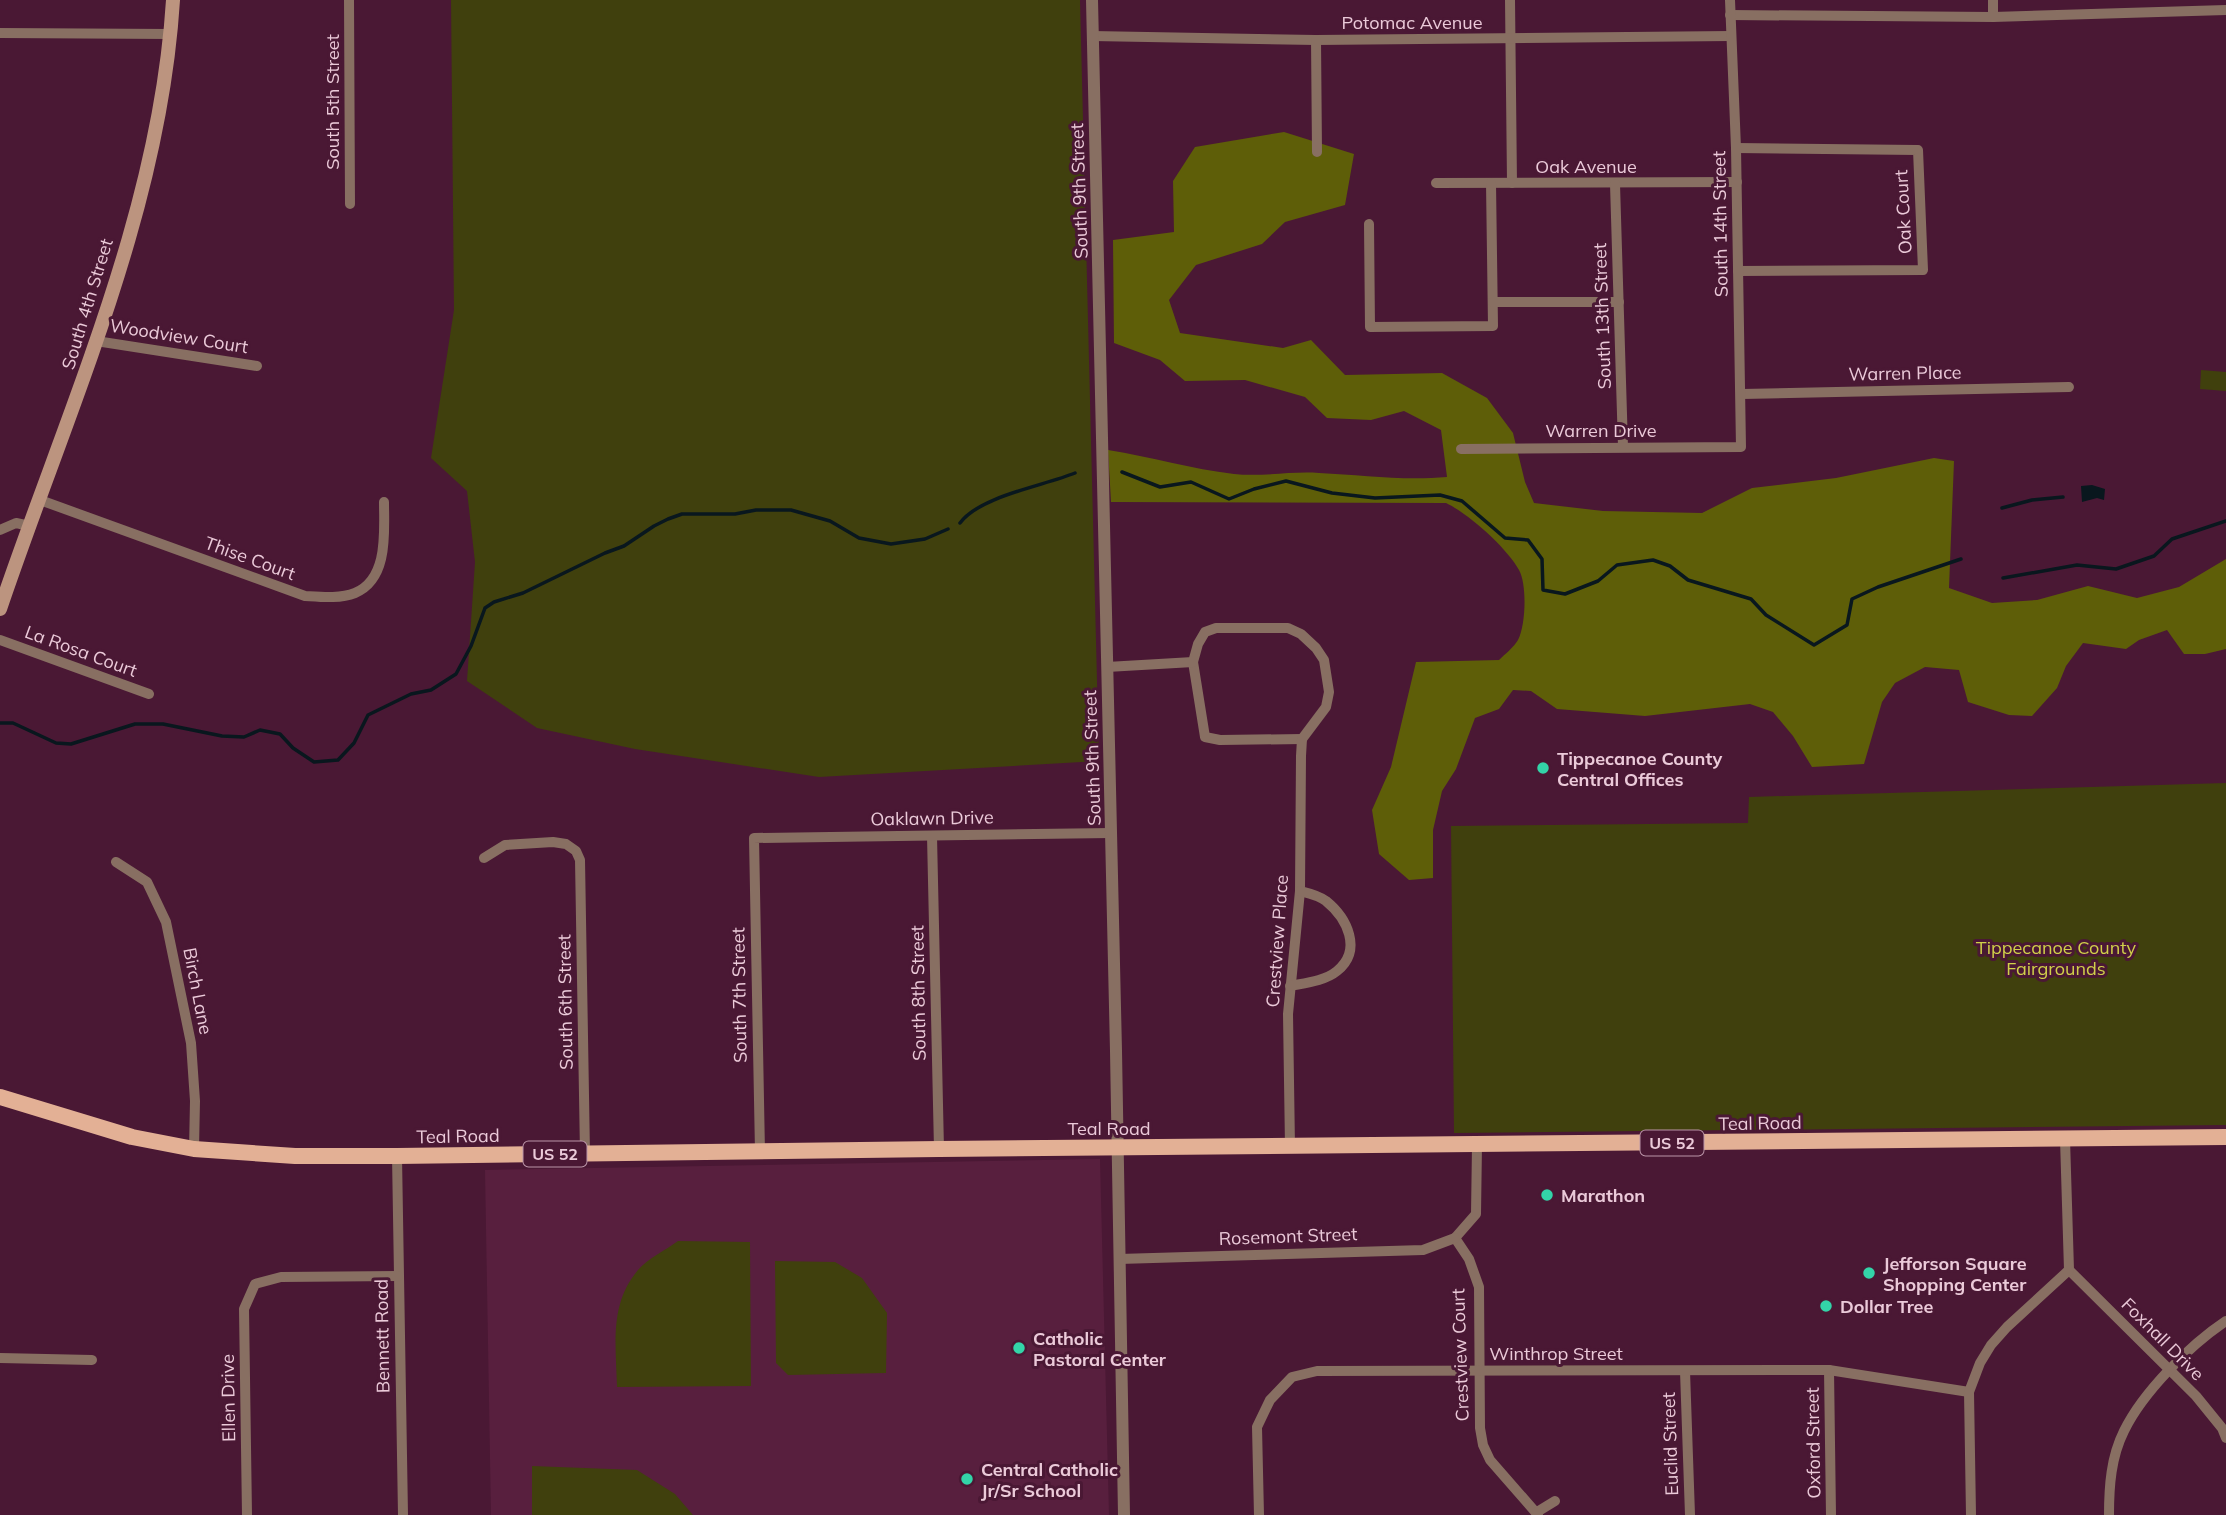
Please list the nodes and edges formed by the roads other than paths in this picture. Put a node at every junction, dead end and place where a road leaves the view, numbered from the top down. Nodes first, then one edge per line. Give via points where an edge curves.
1 (173, 0) edge
2 (349, 0) edge
3 (1092, 0) edge
4 (1510, 0) edge
5 (1730, 0) edge
6 (1993, 0) edge
7 (2226, 10) edge
8 (1731, 15) junction
9 (1993, 17) junction
10 (0, 33) edge
11 (171, 34) junction
12 (1093, 36) junction
13 (1731, 36) junction
14 (1509, 39) junction
15 (1316, 40) junction
16 (1736, 148) junction
17 (1317, 152) dead end
18 (1737, 182) junction
19 (1436, 183) dead end
20 (1491, 183) junction
21 (1512, 183) junction
22 (1615, 184) junction
23 (350, 204) dead end
24 (1369, 224) dead end
25 (1738, 271) junction
26 (1493, 302) junction
27 (1619, 303) junction
28 (96, 341) junction
29 (257, 366) dead end
30 (2069, 387) dead end
31 (1742, 394) junction
32 (1623, 447) junction
33 (1741, 447) joint
34 (1461, 449) dead end
35 (40, 500) junction
36 (384, 502) dead end
37 (30, 526) junction
38 (0, 530) edge
39 (6, 577) edge
40 (0, 609) edge
41 (0, 640) edge
42 (1193, 662) junction
43 (1107, 667) junction
44 (149, 694) dead end
45 (1302, 739) junction
46 (1111, 833) junction
47 (932, 836) junction
48 (754, 838) joint
49 (484, 858) dead end
50 (116, 862) dead end
51 (1300, 891) junction
52 (1290, 986) junction
53 (0, 1097) edge
54 (2226, 1137) edge
55 (2065, 1139) junction
56 (1477, 1145) junction
57 (1118, 1147) junction
58 (1290, 1147) junction
59 (194, 1149) junction
60 (939, 1149) junction
61 (760, 1152) junction
62 (584, 1154) junction
63 (397, 1156) junction
64 (1455, 1238) junction
65 (1119, 1259) junction
66 (2068, 1270) junction
67 (398, 1276) junction
68 (2226, 1321) edge
69 (0, 1358) edge
70 (92, 1360) dead end
71 (1479, 1370) junction
72 (1829, 1370) junction
73 (2170, 1370) junction
74 (1685, 1371) junction
75 (1969, 1392) junction
76 (2226, 1438) edge
77 (1555, 1501) dead end
78 (1538, 1513) edge
79 (247, 1515) edge
80 (403, 1515) edge
81 (1124, 1515) edge
82 (1259, 1515) edge
83 (1690, 1515) edge
84 (1831, 1515) edge
85 (1971, 1515) edge
86 (2109, 1515) edge

1 - 11 main road, South 4th Street
2 - 23 street, South 5th Street
3 - 12 street, South 9th Street
4 - 14 street
5 - 8 street, South 14th Street
6 - 9 street
7 - 9 street
8 - 9 street
8 - 13 street, South 14th Street
10 - 11 street
11 - 28 main road, South 4th Street via 142,190
12 - 15 street, Potomac Avenue
12 - 43 street, South 9th Street
13 - 14 street, Potomac Avenue
13 - 16 street, South 14th Street
14 - 15 street, Potomac Avenue
14 - 21 street
15 - 17 street
16 - 18 street, South 14th Street
16 - 25 street, Oak Court via 1918,150 1923,270
18 - 22 street, Oak Avenue
18 - 25 street, South 14th Street
19 - 20 street, Oak Avenue
20 - 21 street, Oak Avenue
20 - 26 street
21 - 22 street, Oak Avenue
22 - 27 street, South 13th Street
24 - 26 street via 1370,327 1493,327
25 - 31 street, South 14th Street
26 - 27 street
27 - 32 street, South 13th Street
28 - 29 street, Woodview Court
28 - 35 main road, South 4th Street
30 - 31 street, Warren Place
31 - 33 street, South 14th Street
32 - 33 street, Warren Drive
32 - 34 street, Warren Drive
35 - 36 street, Thise Court via 305,596 330,597 355,593 370,583 379,567 384,540
35 - 37 main road, South 4th Street
37 - 38 street via 16,523
37 - 39 main road, South 4th Street
39 - 40 main road, South 4th Street
41 - 44 street, La Rosa Court
42 - 43 street
42 - 45 street via 1205,737
42 - 45 street via 1205,632 1216,628 1288,628 1301,634 1324,660 1329,692 1326,707
43 - 46 street, South 9th Street
45 - 51 street, Crestview Place
46 - 47 street, Oaklawn Drive
46 - 57 street, South 9th Street
47 - 48 street, Oaklawn Drive
47 - 60 street, South 8th Street
48 - 61 street, South 7th Street
49 - 62 street, South 6th Street via 505,845 553,842 576,851 580,860
50 - 59 street, Birch Lane via 146,882 166,922 191,1043
51 - 52 street, Crestview Place
51 - 52 street via 1326,901 1349,930 1351,950 1336,972
52 - 58 street, Crestview Place
53 - 59 main road, Teal Road / US 52 via 132,1137
54 - 55 main road, Teal Road / US 52
55 - 56 main road, Teal Road / US 52
55 - 66 street
56 - 58 main road, Teal Road / US 52
56 - 64 street via 1476,1214
57 - 58 main road, Teal Road / US 52
57 - 60 main road, Teal Road / US 52
57 - 65 street, South 9th Street
59 - 63 main road, Teal Road / US 52
60 - 61 main road, Teal Road / US 52
61 - 62 main road, Teal Road / US 52
62 - 63 main road, Teal Road / US 52
63 - 67 street, Bennett Road
64 - 65 street, Rosemont Street via 1423,1250
64 - 71 street, Crestview Court via 1479,1287
65 - 81 street, South 9th Street
66 - 73 street, Foxhall Drive
66 - 75 street via 1991,1345
67 - 79 street, Ellen Drive via 281,1277 256,1283 244,1309
67 - 80 street, Bennett Road
68 - 73 street
69 - 70 street
71 - 74 street, Winthrop Street
71 - 78 street, Crestview Court via 1483,1445 1490,1461
71 - 82 street, Winthrop Street via 1317,1371 1292,1377 1270,1400 1257,1427
72 - 74 street, Winthrop Street
72 - 75 street, Winthrop Street
72 - 84 street, Oxford Street
73 - 76 street, Foxhall Drive via 2196,1396
73 - 86 street via 2124,1431 2113,1459
74 - 83 street, Euclid Street
75 - 85 street
77 - 78 street

